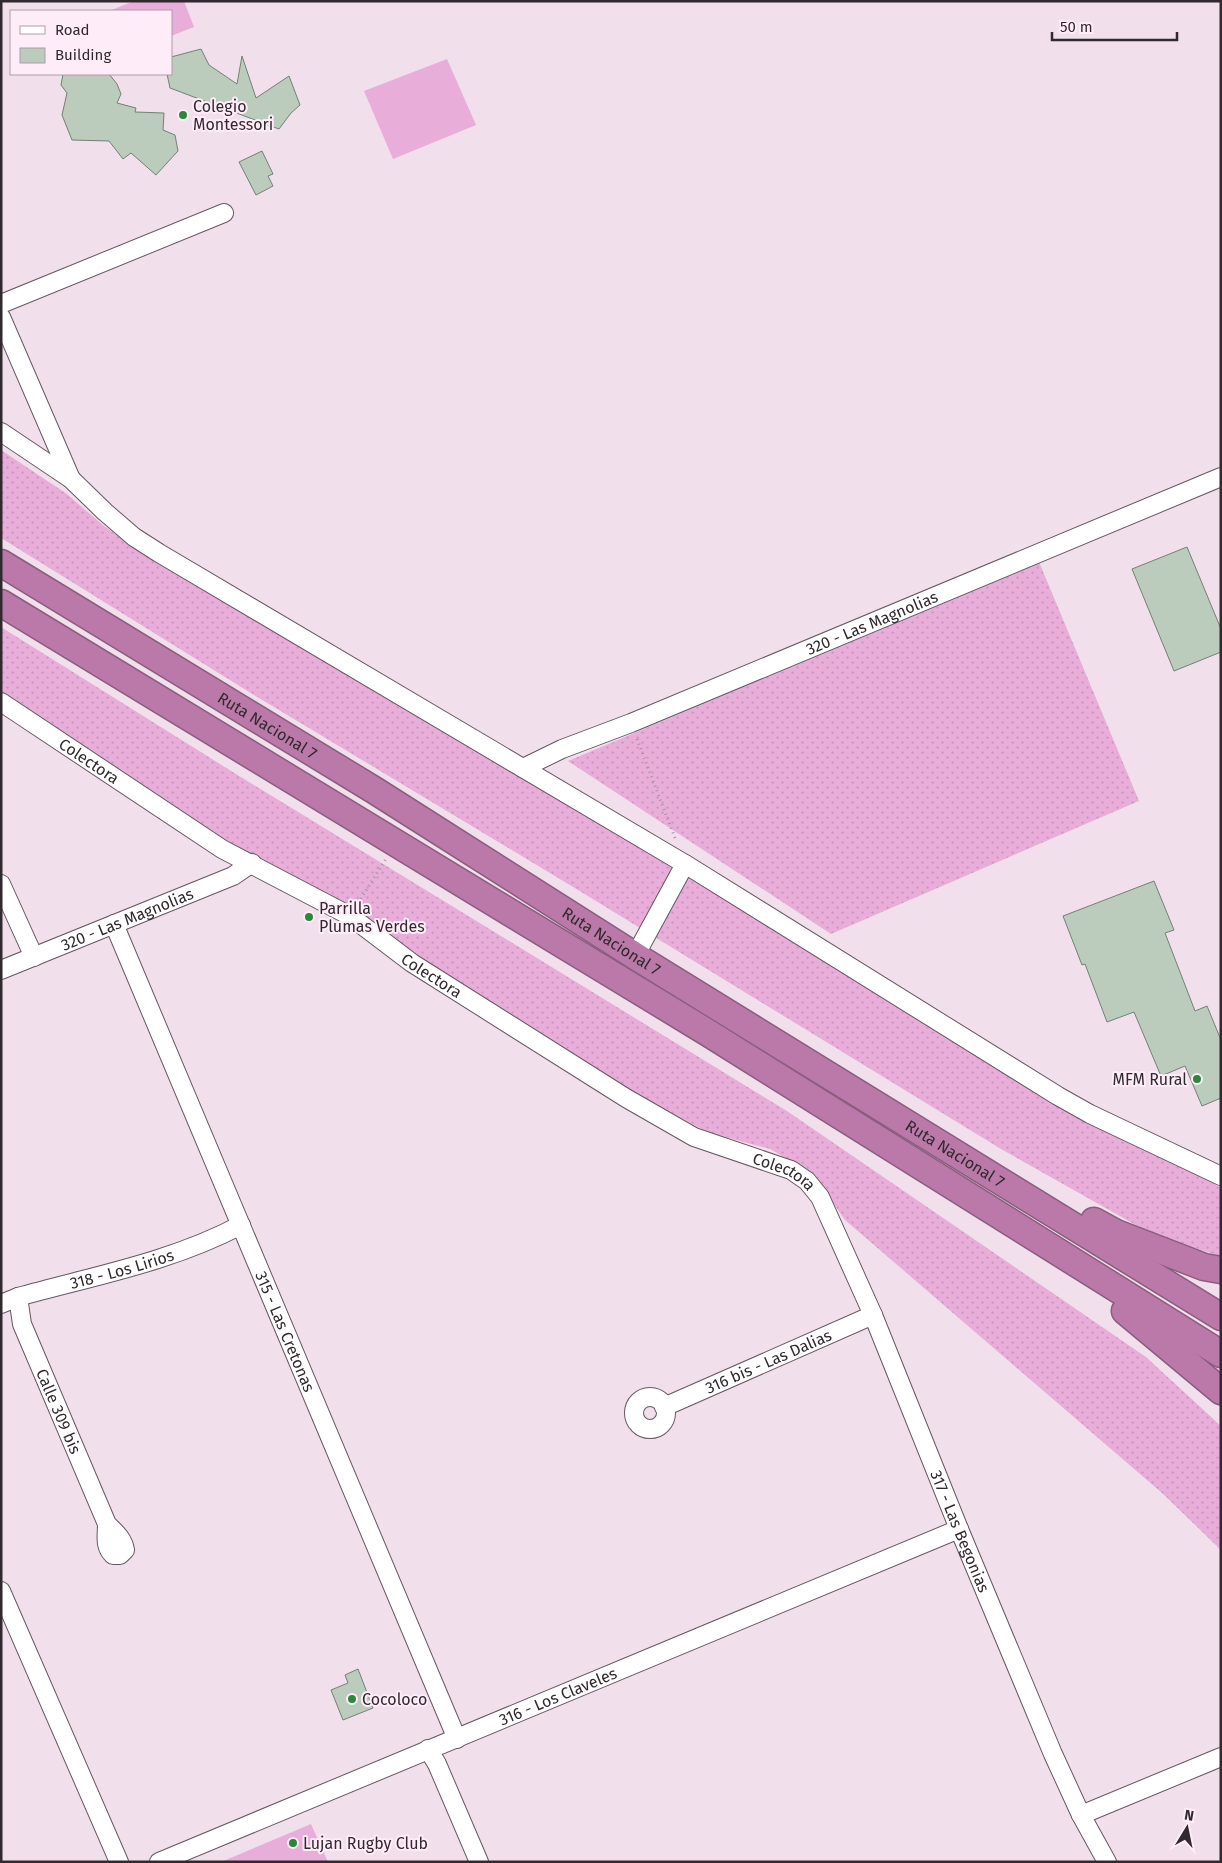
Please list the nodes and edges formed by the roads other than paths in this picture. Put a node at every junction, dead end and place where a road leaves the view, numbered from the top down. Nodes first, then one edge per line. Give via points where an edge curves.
1 (224, 213) dead end
2 (1, 304) edge
3 (1, 317) edge
4 (1, 432) edge
5 (1221, 477) edge
6 (71, 479) junction
7 (1, 563) edge
8 (1, 603) edge
9 (1, 702) edge
10 (523, 768) junction
11 (252, 863) junction
12 (685, 864) junction
13 (1, 884) edge
14 (114, 924) junction
15 (635, 956) junction
16 (34, 957) junction
17 (1, 970) edge
18 (991, 1174) junction
19 (1221, 1176) edge
20 (820, 1197) joint
21 (241, 1224) junction
22 (1024, 1232) junction
23 (1221, 1270) edge
24 (18, 1297) junction
25 (1, 1304) edge
26 (872, 1315) junction
27 (1221, 1317) edge
28 (1221, 1354) edge
29 (1221, 1391) edge
30 (664, 1407) dead end
31 (107, 1524) dead end
32 (959, 1529) junction
33 (1, 1591) edge
34 (457, 1739) junction
35 (428, 1749) junction
36 (1221, 1757) edge
37 (1081, 1815) junction
38 (119, 1862) edge
39 (159, 1862) edge
40 (479, 1862) edge
41 (1107, 1862) edge

1 - 2 street
3 - 6 street
4 - 6 street
5 - 10 street, 320 - Las Magnolias via 632,723 562,749
6 - 10 street via 134,537 159,553
7 - 15 highway, Ruta Nacional 7 via 374,790
8 - 22 highway, Ruta Nacional 7 via 710,1034
9 - 11 street, Colectora via 222,849
10 - 12 street
11 - 14 street, 320 - Las Magnolias via 233,876
11 - 20 street, Colectora via 350,916 412,963 626,1098 694,1137 791,1170 807,1181
12 - 15 street
12 - 19 street via 1058,1096
13 - 16 street
14 - 16 street, 320 - Las Magnolias
14 - 21 street, 315 - Las Cretonas
15 - 18 highway, Ruta Nacional 7
16 - 17 street, 320 - Las Magnolias
18 - 23 highway via 1074,1210 1116,1233 1204,1267
18 - 27 highway, Ruta Nacional 7
20 - 26 street, 317 - Las Begonias
21 - 24 street, 318 - Los Lirios via 152,1261
21 - 34 street, 315 - Las Cretonas
22 - 28 highway, Ruta Nacional 7
22 - 29 highway
24 - 25 street, 318 - Los Lirios
24 - 31 street, Calle 309 bis via 22,1324
26 - 30 street, 316 bis - Las Dalias
26 - 32 street, 317 - Las Begonias
32 - 34 street, 316 - Los Claveles
32 - 37 street, 317 - Las Begonias
33 - 38 street
34 - 35 street, 316 - Los Claveles
35 - 39 street, 316 - Los Claveles
35 - 40 street
36 - 37 street
37 - 41 street, 317 - Las Begonias

